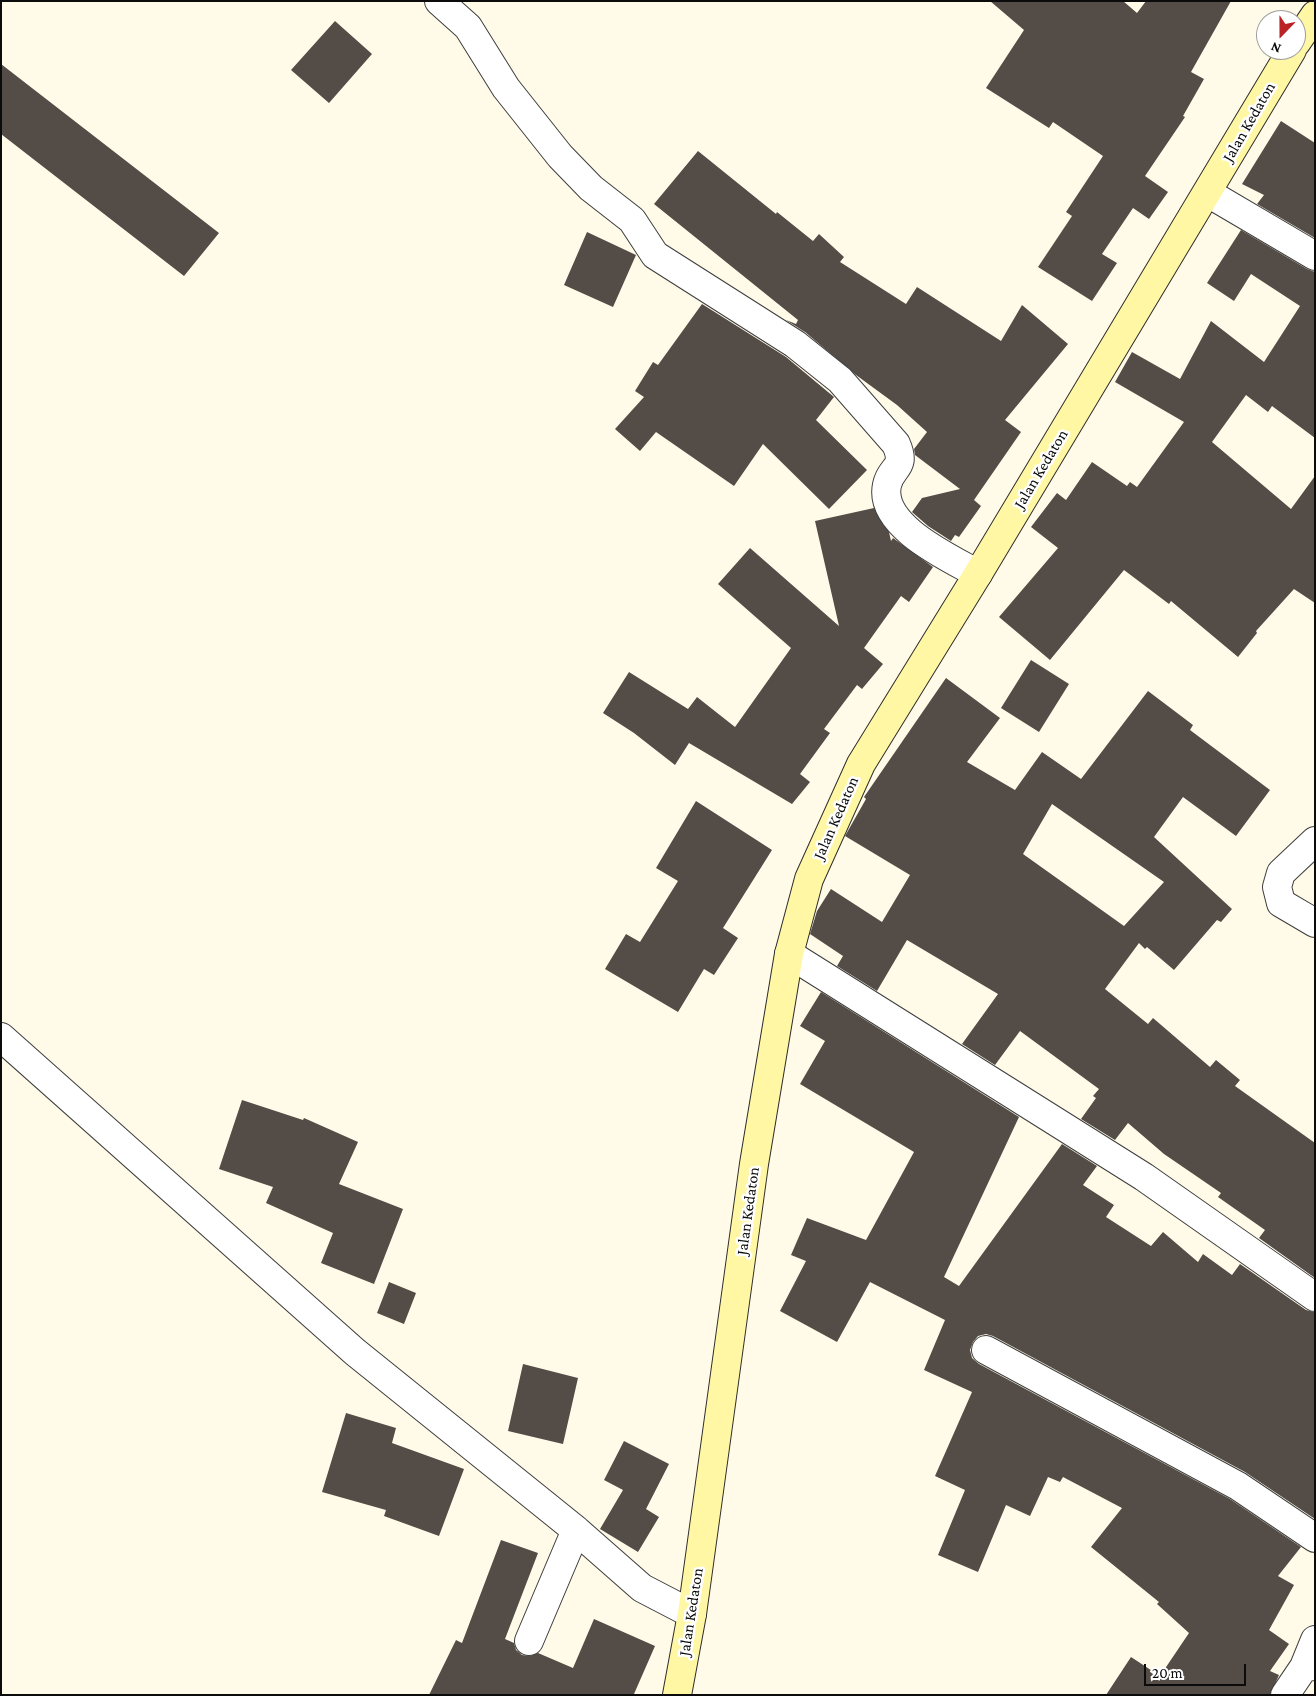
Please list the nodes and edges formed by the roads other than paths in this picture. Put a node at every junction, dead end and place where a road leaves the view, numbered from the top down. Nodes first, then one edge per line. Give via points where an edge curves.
1 (439, 1) edge
2 (1315, 15) edge
3 (1306, 28) edge
4 (1286, 60) edge
5 (1208, 193) junction
6 (1315, 256) edge
7 (978, 574) junction
8 (1315, 841) edge
9 (1315, 923) edge
10 (789, 954) junction
11 (1, 1037) edge
12 (1315, 1296) edge
13 (986, 1350) dead end
14 (576, 1530) junction
15 (1315, 1538) edge
16 (692, 1614) junction
17 (1315, 1640) edge
18 (529, 1641) dead end
19 (1309, 1667) edge
20 (677, 1695) edge
21 (1285, 1695) edge

1 - 7 street via 468,27 506,88 560,156 590,188 632,220 655,255 795,344 840,380 896,444 901,456 898,468 887,484 886,497 897,519 923,544
2 - 3 street
4 - 5 street, Jalan Kedaton
5 - 6 street
5 - 7 street, Jalan Kedaton
7 - 10 street, Jalan Kedaton via 861,764 809,879
8 - 9 street via 1281,873 1277,887 1282,903
10 - 12 street via 1144,1177
10 - 16 street, Jalan Kedaton via 754,1164
11 - 14 street via 355,1352
13 - 15 street via 1238,1486
14 - 16 street via 642,1588
14 - 18 street
16 - 20 street, Jalan Kedaton
17 - 19 street
19 - 21 street

